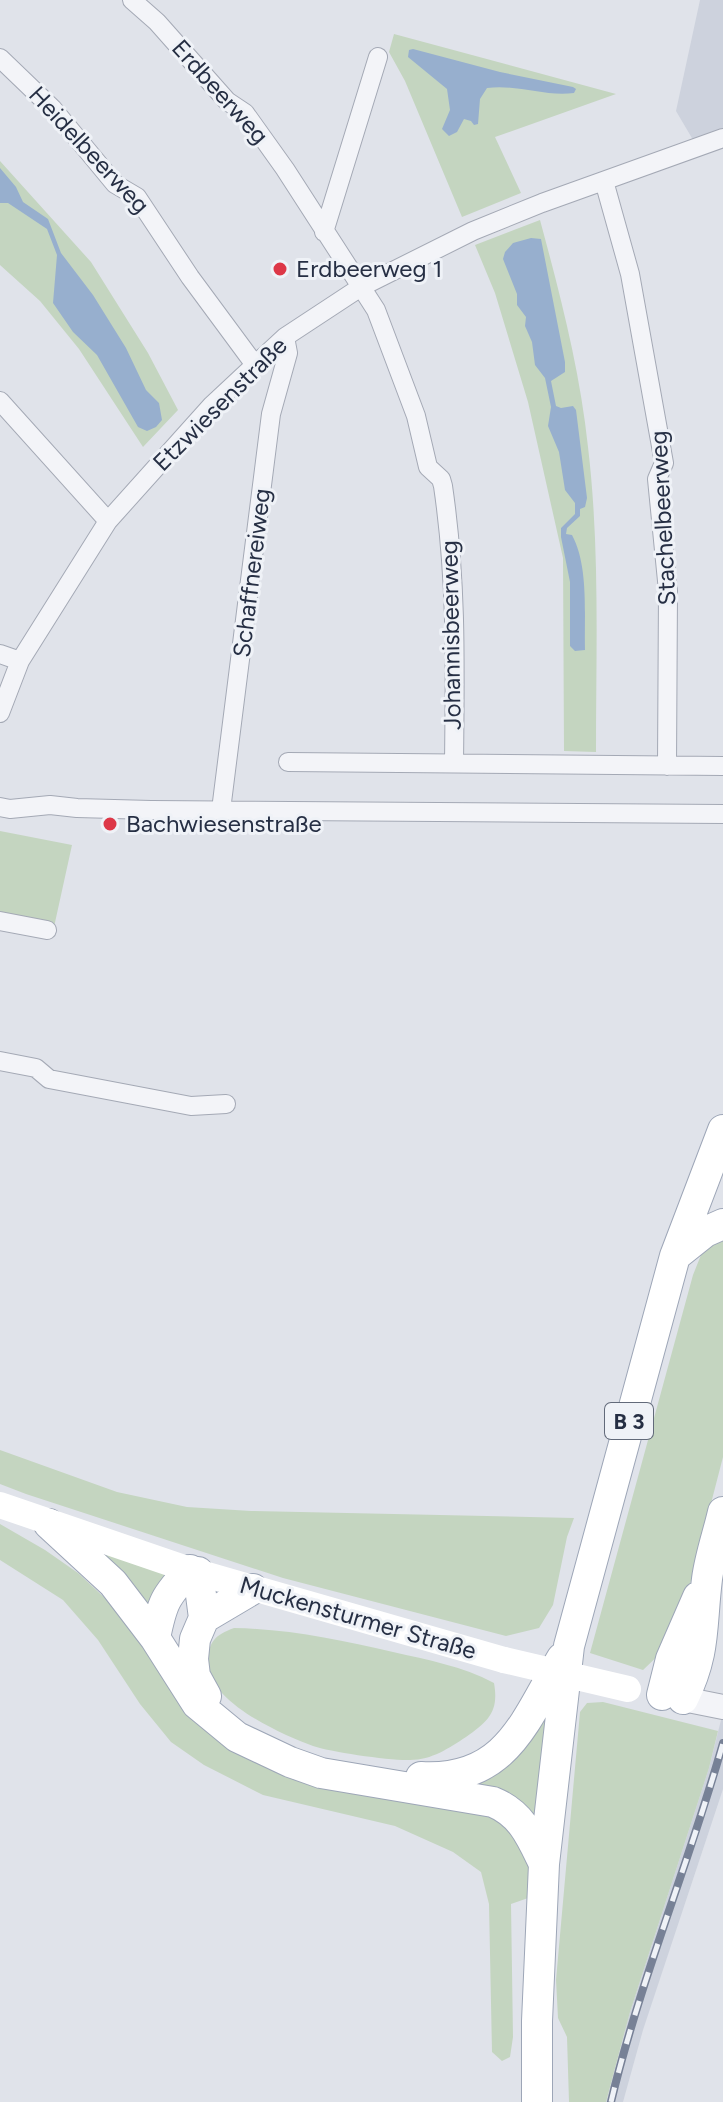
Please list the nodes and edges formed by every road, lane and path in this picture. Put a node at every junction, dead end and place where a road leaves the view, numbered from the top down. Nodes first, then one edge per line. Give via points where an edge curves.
1 (132, 0) edge
2 (378, 57) dead end
3 (0, 58) edge
4 (723, 138) edge
5 (604, 181) junction
6 (324, 232) junction
7 (361, 287) junction
8 (285, 337) junction
9 (255, 365) junction
10 (0, 401) edge
11 (108, 521) junction
12 (0, 654) edge
13 (20, 661) junction
14 (0, 713) edge
15 (288, 762) dead end
16 (454, 763) junction
17 (667, 766) junction
18 (723, 766) edge
19 (0, 807) edge
20 (221, 810) junction
21 (723, 814) edge
22 (0, 921) edge
23 (47, 930) dead end
24 (0, 1061) edge
25 (226, 1104) dead end
26 (723, 1130) edge
27 (723, 1224) edge
28 (675, 1256) junction
29 (0, 1505) edge
30 (723, 1512) edge
31 (49, 1524) junction
32 (194, 1571) junction
33 (707, 1577) junction
34 (253, 1589) junction
35 (204, 1618) junction
36 (155, 1638) junction
37 (569, 1646) junction
38 (702, 1646) junction
39 (723, 1676) edge
40 (673, 1697) junction
41 (723, 1707) edge
42 (544, 1864) junction
43 (537, 2102) edge

1 - 6 street, Erdbeerweg via 227,101 245,113
2 - 6 street
3 - 9 street, Heidelbeerweg via 53,109 115,184 137,197
4 - 5 street, Etzwiesenstraße
5 - 7 street, Etzwiesenstraße via 473,231
5 - 17 street, Stachelbeerweg via 633,287 664,463 657,479 668,591
6 - 7 street, Erdbeerweg
7 - 8 street, Etzwiesenstraße
7 - 16 street, Johannisbeerweg via 396,357 428,467 443,486 455,600
8 - 9 street, Etzwiesenstraße
8 - 20 street, Schaffnereiweg via 288,353 271,414
9 - 11 street, Etzwiesenstraße via 184,434
10 - 11 street
11 - 13 street, Etzwiesenstraße
12 - 13 street
13 - 14 street, Etzwiesenstraße
15 - 16 street, Johannisbeerweg
16 - 17 street, Johannisbeerweg
17 - 18 street
19 - 20 street
20 - 21 street
22 - 23 street
24 - 25 street via 36,1068 49,1079 191,1106
26 - 28 main road, B 3
27 - 28 main road
28 - 37 main road, B 3
29 - 31 main road, Muckensturmer Straße
30 - 33 main road
31 - 32 main road, Muckensturmer Straße
31 - 36 main road via 113,1583
32 - 34 main road, Muckensturmer Straße
32 - 35 main road
32 - 36 main road via 171,1590 161,1607
33 - 38 main road
33 - 40 main road via 671,1659
34 - 35 main road
34 - 40 main road, Muckensturmer Straße, bridge via 504,1660
35 - 37 main road via 195,1639 195,1676 226,1718 294,1754 407,1776 453,1776 488,1764 527,1724
36 - 42 main road via 197,1704 237,1737 321,1773 493,1802 519,1817
37 - 42 main road, B 3
38 - 39 main road
38 - 40 main road via 696,1673
40 - 41 street, Muckensturmer Straße
42 - 43 main road, B 3

